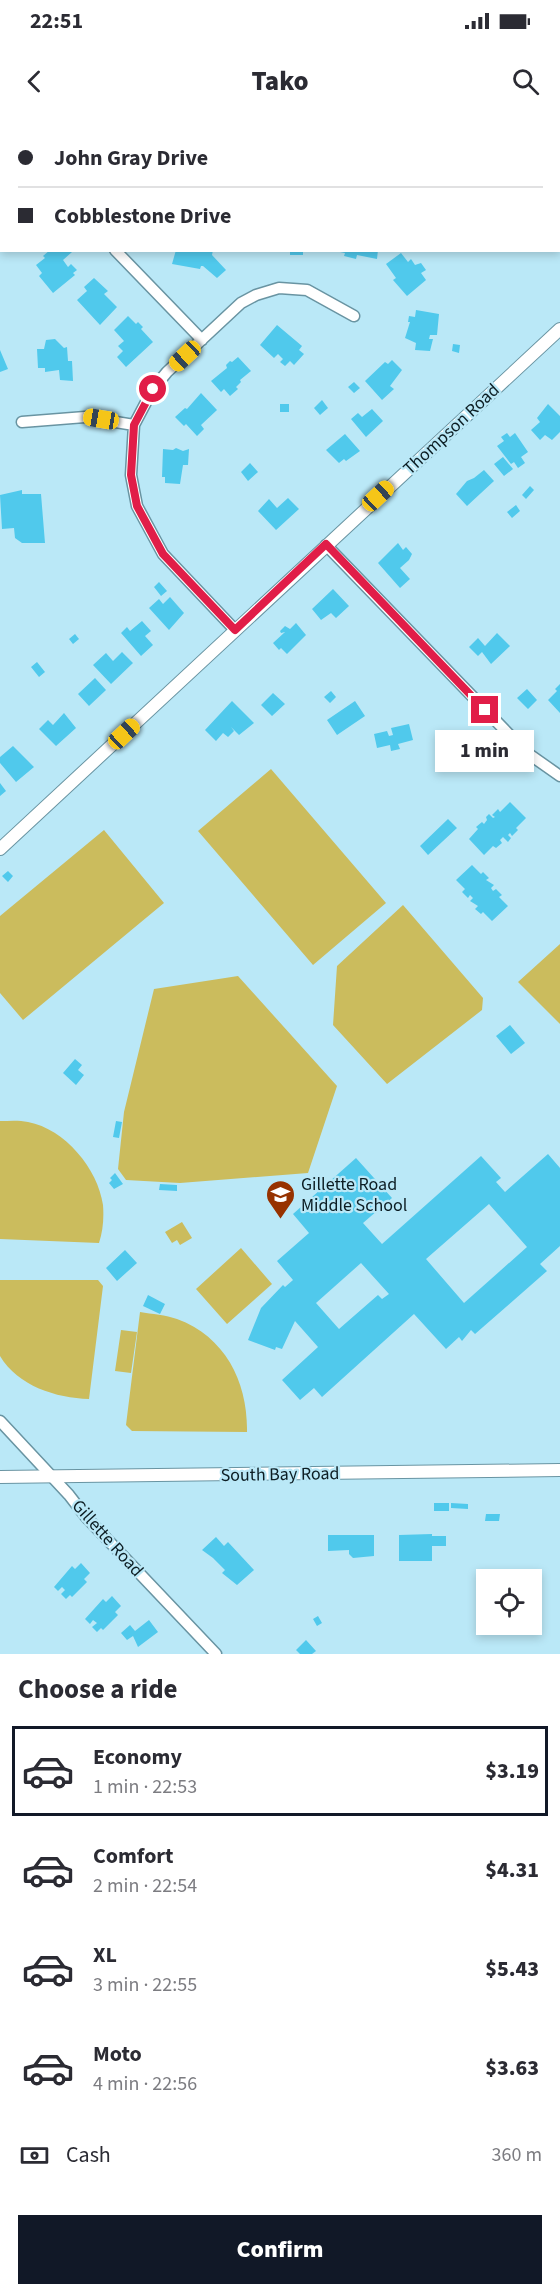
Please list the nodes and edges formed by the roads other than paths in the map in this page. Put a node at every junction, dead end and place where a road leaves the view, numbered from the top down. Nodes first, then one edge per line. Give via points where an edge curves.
1 (117, 252) edge
2 (354, 316) dead end
3 (560, 328) edge
4 (202, 340) junction
5 (22, 422) dead end
6 (134, 425) junction
7 (326, 544) junction
8 (235, 630) junction
9 (560, 776) edge
10 (0, 849) edge
11 (0, 1421) edge
12 (560, 1470) edge
13 (52, 1476) junction
14 (0, 1477) edge
15 (216, 1654) edge

1 - 4 street
2 - 4 street via 307,290 279,288 241,303
3 - 7 street, Thompson Road
4 - 6 street via 153,389
5 - 6 street via 85,417
6 - 8 street via 131,475 137,506 163,554
7 - 8 street, Thompson Road
7 - 9 street via 526,752
8 - 10 street, Thompson Road
11 - 13 street, Gillette Road
12 - 13 street, South Bay Road
13 - 14 street, South Bay Road
13 - 15 street, Gillette Road

